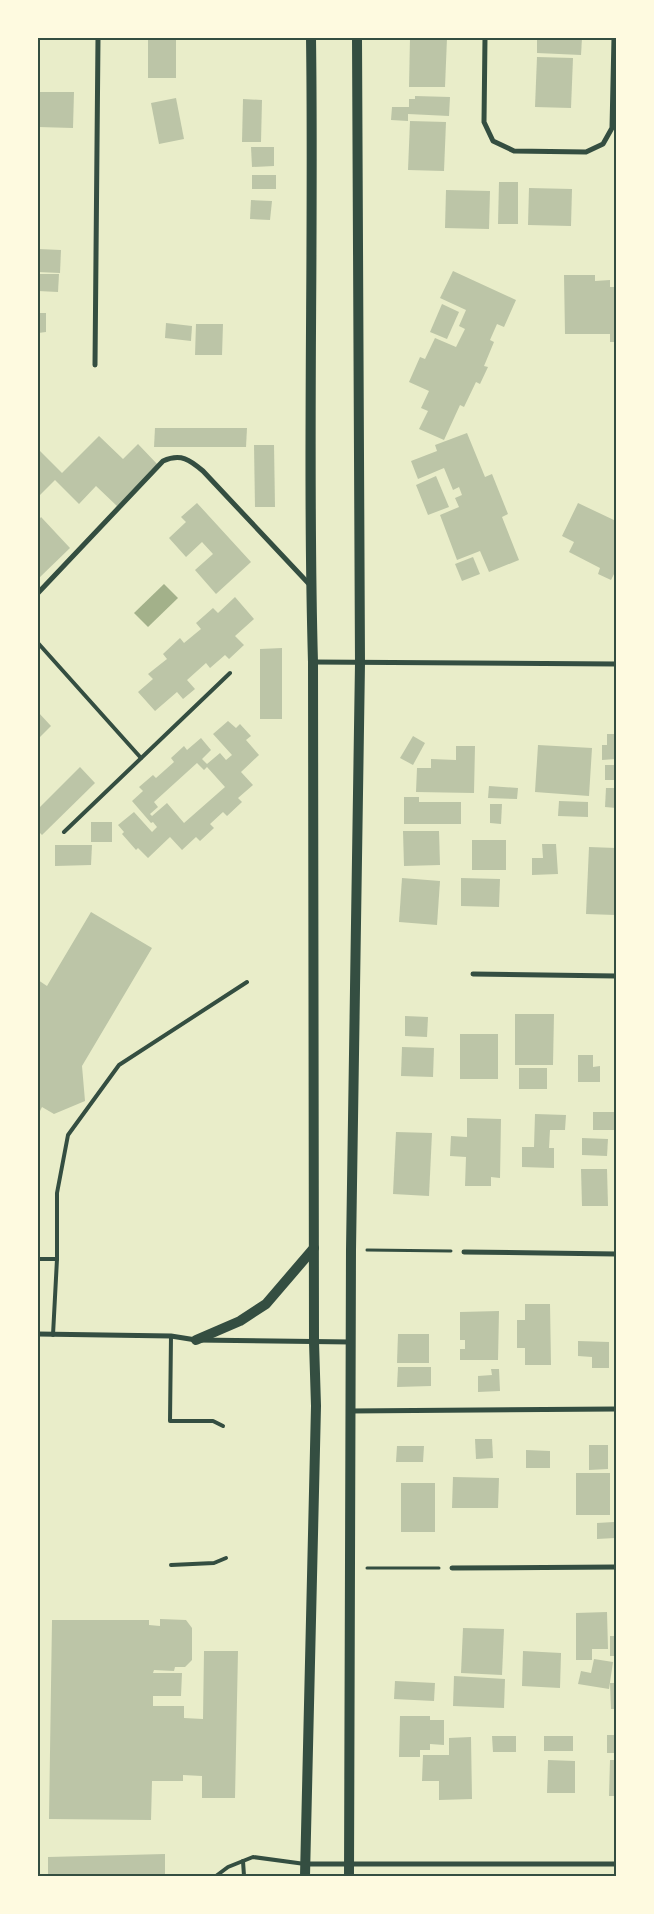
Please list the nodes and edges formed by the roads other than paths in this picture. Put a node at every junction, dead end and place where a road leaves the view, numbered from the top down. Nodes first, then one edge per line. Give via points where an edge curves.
1 (98, 38) edge
2 (311, 38) edge
3 (357, 38) edge
4 (485, 38) edge
5 (614, 38) edge
6 (95, 365) dead end
7 (310, 585) junction
8 (38, 593) edge
9 (38, 643) edge
10 (313, 662) junction
11 (360, 663) junction
12 (616, 664) edge
13 (230, 673) dead end
14 (141, 758) junction
15 (64, 832) dead end
16 (473, 974) dead end
17 (616, 976) edge
18 (247, 982) dead end
19 (314, 1248) junction
20 (464, 1252) road end
21 (616, 1254) edge
22 (38, 1259) edge
23 (57, 1259) junction
24 (38, 1334) edge
25 (53, 1334) junction
26 (170, 1336) junction
27 (196, 1340) junction
28 (314, 1342) junction
29 (351, 1342) junction
30 (616, 1409) edge
31 (350, 1411) junction
32 (223, 1426) dead end
33 (226, 1558) dead end
34 (171, 1565) dead end
35 (452, 1568) road end
36 (616, 1568) edge
37 (243, 1862) junction
38 (305, 1864) junction
39 (349, 1864) junction
40 (616, 1864) edge
41 (216, 1876) edge
42 (244, 1876) edge
43 (305, 1876) edge
44 (349, 1876) edge

1 - 6 street
2 - 7 main road
3 - 11 main road
4 - 5 street via 484,122 493,142 514,151 586,152 603,144 612,128
7 - 8 street via 203,471 189,459 175,457 163,461
7 - 10 main road
9 - 14 lane
10 - 11 street
10 - 19 main road
11 - 12 street
11 - 29 main road
13 - 14 lane
14 - 15 lane
16 - 17 street
18 - 23 lane via 119,1065 68,1135 57,1193
19 - 27 main road via 266,1304 240,1321
19 - 28 main road
20 - 21 street
22 - 23 lane
23 - 25 lane
24 - 25 street
25 - 26 street
26 - 27 street
26 - 32 lane via 170,1421 213,1421
27 - 28 street
28 - 29 street
28 - 38 main road via 316,1406
29 - 31 main road
30 - 31 street
31 - 39 main road
33 - 34 lane via 214,1563
35 - 36 street
37 - 38 lane via 253,1857
37 - 41 lane
37 - 42 lane
38 - 39 street
38 - 43 main road
39 - 40 street
39 - 44 main road

